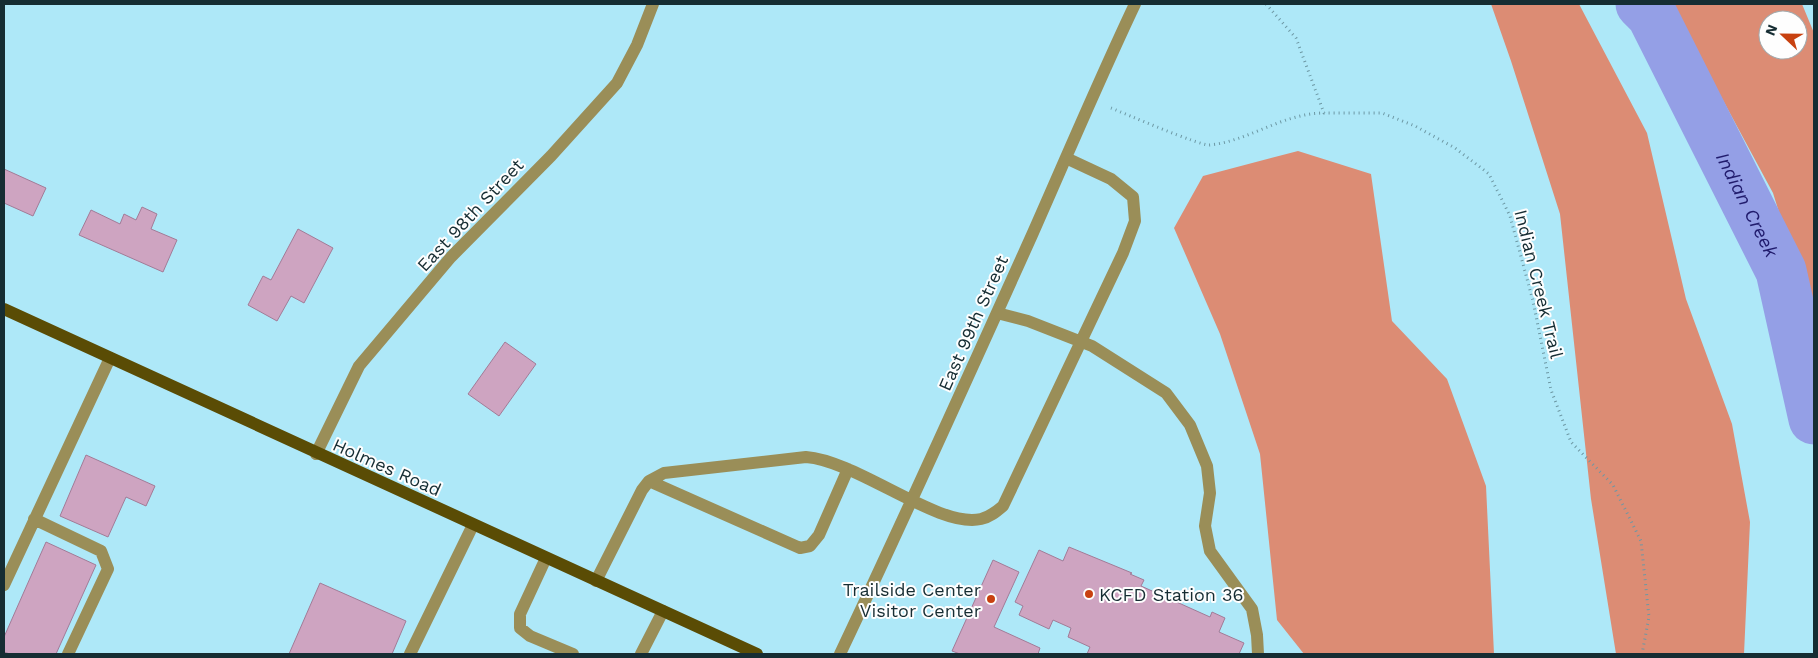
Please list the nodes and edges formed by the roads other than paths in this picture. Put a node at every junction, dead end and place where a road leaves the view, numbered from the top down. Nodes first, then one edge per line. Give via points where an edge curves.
1 (653, 4) edge
2 (1135, 4) edge
3 (1066, 158) junction
4 (4, 309) edge
5 (996, 313) junction
6 (1082, 342) junction
7 (110, 358) junction
8 (316, 454) junction
9 (848, 469) junction
10 (649, 481) junction
11 (913, 500) junction
12 (34, 519) junction
13 (473, 525) junction
14 (546, 558) junction
15 (596, 581) junction
16 (4, 585) edge
17 (663, 611) junction
18 (68, 654) edge
19 (410, 654) edge
20 (573, 654) edge
21 (642, 654) edge
22 (758, 654) edge
23 (840, 654) edge
24 (1258, 654) edge

1 - 8 street, East 98th Street via 617,83 551,156 451,257 359,366
2 - 3 street, East 99th Street
3 - 5 street, East 99th Street
3 - 6 street via 1110,179 1133,197 1135,221
4 - 7 main road, Holmes Road
5 - 6 street via 1028,321
5 - 11 street, East 99th Street
6 - 11 street via 1003,506 980,520 964,519
6 - 24 street via 1166,393 1190,425 1207,466 1210,493 1205,526 1210,551 1252,609 1258,635
7 - 8 main road, Holmes Road
7 - 12 street
8 - 13 main road, Holmes Road
9 - 10 street via 822,458 806,458 664,472
9 - 10 street via 819,536 810,546 800,548
9 - 11 street
10 - 15 street
11 - 23 street, East 99th Street
12 - 16 street
12 - 18 street via 101,552 108,569
13 - 14 main road, Holmes Road
13 - 19 street
14 - 15 main road, Holmes Road
14 - 20 street via 520,614 520,628 530,636
15 - 17 main road, Holmes Road
17 - 21 street
17 - 22 main road, Holmes Road

